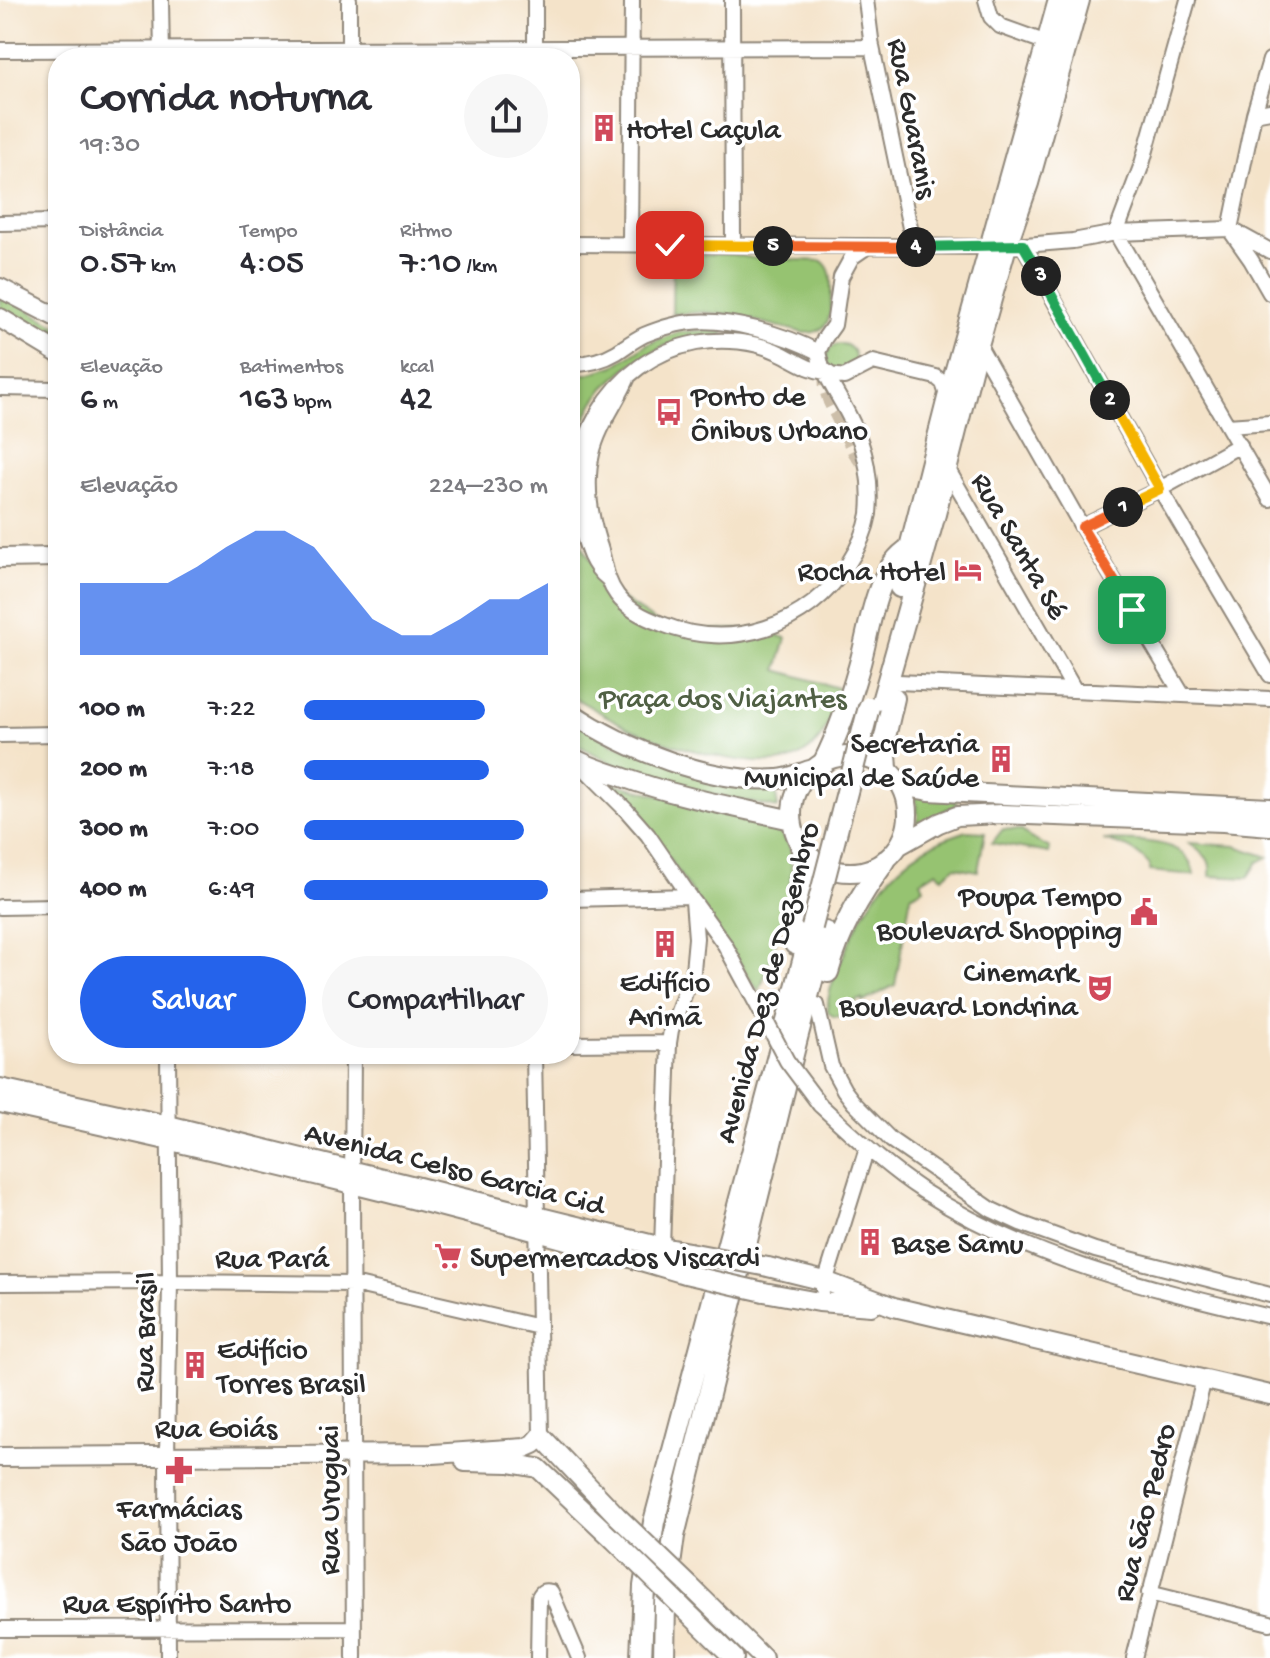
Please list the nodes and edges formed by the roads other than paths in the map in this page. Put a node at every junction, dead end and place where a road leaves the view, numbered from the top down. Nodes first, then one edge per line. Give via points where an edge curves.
1 (161, 0) edge
2 (349, 0) edge
3 (535, 0) edge
4 (632, 0) edge
5 (732, 0) edge
6 (866, 0) edge
7 (986, 0) edge
8 (1059, 0) edge
9 (1079, 0) edge
10 (1188, 0) edge
11 (1047, 43) junction
12 (872, 47) junction
13 (162, 48) edge
14 (349, 48) edge
15 (535, 48) edge
16 (631, 48) junction
17 (733, 48) junction
18 (0, 50) edge
19 (48, 51) edge
20 (580, 51) edge
21 (1270, 60) edge
22 (1270, 111) edge
23 (1254, 114) junction
24 (48, 222) edge
25 (0, 223) edge
26 (1230, 229) junction
27 (1116, 233) junction
28 (580, 244) edge
29 (630, 244) junction
30 (733, 245) junction
31 (868, 246) junction
32 (1007, 246) junction
33 (914, 247) junction
34 (1270, 251) edge
35 (0, 288) edge
36 (1270, 293) edge
37 (48, 313) edge
38 (0, 318) edge
39 (978, 344) junction
40 (48, 347) edge
41 (818, 352) junction
42 (580, 364) edge
43 (825, 372) junction
44 (0, 388) edge
45 (48, 389) edge
46 (948, 398) junction
47 (1270, 423) edge
48 (1228, 426) junction
49 (1240, 445) junction
50 (947, 468) junction
51 (1160, 489) junction
52 (1270, 499) edge
53 (1082, 527) junction
54 (916, 551) junction
55 (48, 557) edge
56 (0, 558) edge
57 (1270, 675) edge
58 (898, 682) junction
59 (1074, 689) junction
60 (1182, 694) junction
61 (1270, 699) edge
62 (580, 717) edge
63 (48, 734) edge
64 (0, 735) edge
65 (580, 761) edge
66 (580, 765) edge
67 (819, 765) junction
68 (887, 769) junction
69 (902, 786) junction
70 (1270, 808) edge
71 (792, 820) junction
72 (1270, 826) edge
73 (900, 845) junction
74 (801, 846) junction
75 (885, 861) junction
76 (692, 898) junction
77 (580, 899) edge
78 (48, 906) edge
79 (0, 907) edge
80 (817, 1005) junction
81 (669, 1043) junction
82 (580, 1044) edge
83 (788, 1044) junction
84 (168, 1064) edge
85 (353, 1064) edge
86 (534, 1064) edge
87 (0, 1088) edge
88 (0, 1103) edge
89 (39, 1104) junction
90 (168, 1132) junction
91 (867, 1148) junction
92 (352, 1177) junction
93 (537, 1223) junction
94 (662, 1247) junction
95 (656, 1265) junction
96 (777, 1269) junction
97 (825, 1281) junction
98 (170, 1282) junction
99 (0, 1283) edge
100 (353, 1284) junction
101 (769, 1293) junction
102 (1270, 1295) edge
103 (819, 1302) junction
104 (894, 1307) junction
105 (1270, 1317) edge
106 (539, 1327) junction
107 (1204, 1379) junction
108 (1270, 1395) edge
109 (541, 1436) junction
110 (354, 1454) junction
111 (433, 1454) junction
112 (167, 1455) junction
113 (0, 1457) edge
114 (1149, 1593) junction
115 (1270, 1623) edge
116 (168, 1628) junction
117 (354, 1628) junction
118 (566, 1628) junction
119 (0, 1629) edge
120 (538, 1635) junction
121 (168, 1658) edge
122 (354, 1658) edge
123 (538, 1658) edge
124 (579, 1658) edge
125 (641, 1658) edge
126 (664, 1658) edge
127 (734, 1658) edge
128 (763, 1658) edge
129 (1134, 1658) edge

1 - 13 street
2 - 14 street
3 - 15 street
4 - 16 street
5 - 17 street
6 - 12 street, Rua Guaranis
7 - 11 street via 1000,26
8 - 11 highway, Avenida Dez de Dezembro
9 - 32 highway, Avenida Dez de Dezembro
10 - 27 street via 1142,164
11 - 32 highway, Avenida Dez de Dezembro
12 - 17 street
12 - 33 street, Rua Guaranis
16 - 17 street
16 - 20 street
16 - 29 street
17 - 30 street
18 - 19 street
21 - 23 street
22 - 23 street
23 - 26 street
24 - 25 street
26 - 27 street
26 - 34 street
26 - 36 street
27 - 32 street
27 - 48 street
28 - 29 street
29 - 30 street
30 - 31 street
31 - 33 street
31 - 41 street via 844,271 834,325
32 - 33 street
32 - 39 highway, Avenida Dez de Dezembro
32 - 46 highway, Avenida Dez de Dezembro
32 - 51 street
35 - 37 main road
38 - 40 main road
39 - 50 highway, Avenida Dez de Dezembro
39 - 53 street
41 - 42 street via 728,323 693,321 646,334 603,359
41 - 43 street
43 - 43 street via 859,436 869,490 863,534 837,581 791,617 738,635 679,631 621,600 607,578 592,517 589,471 598,437 628,377 667,352 715,341 765,347
43 - 46 street via 844,377 873,362 936,377
44 - 45 street
46 - 54 highway, Avenida Dez de Dezembro
47 - 48 street
48 - 49 street
49 - 51 street
49 - 52 street
50 - 54 highway, Avenida Dez de Dezembro
50 - 59 street, Rua Santa Sé
51 - 53 street
51 - 57 street
53 - 60 street
54 - 58 highway via 922,589
54 - 67 highway via 894,561 886,574 832,747
54 - 83 highway, Avenida Dez de Dezembro
55 - 56 main road
58 - 59 street
58 - 68 highway via 885,737
59 - 60 street
60 - 61 street
62 - 67 main road via 629,744 707,772 781,779
63 - 64 street
65 - 71 main road via 646,786
66 - 76 street via 648,835
67 - 68 main road via 850,756
67 - 71 main road via 796,792
68 - 69 main road
69 - 70 main road
69 - 73 main road via 909,810
71 - 74 main road
72 - 73 main road via 957,816
73 - 75 main road
74 - 75 main road via 833,870 860,871
74 - 83 highway via 807,889 781,1018
75 - 80 highway via 846,923
76 - 77 street
76 - 81 street via 693,971
76 - 91 street, bridge via 725,945 787,1061 820,1105
78 - 79 street
80 - 83 highway
80 - 102 street via 831,1066 854,1103 891,1140 992,1210 1095,1250
81 - 82 street
81 - 94 street
83 - 125 highway, Avenida Dez de Dezembro via 654,1522
83 - 126 highway, Avenida Dez de Dezembro via 674,1536
84 - 90 street, Rua Brasil
85 - 92 street, Rua Uruguai
86 - 93 street
87 - 89 main road, Avenida Celso Garcia Cid
88 - 89 main road, Avenida Celso Garcia Cid
89 - 90 main road, Avenida Celso Garcia Cid
90 - 92 main road, Avenida Celso Garcia Cid
90 - 98 street, Rua Brasil
91 - 97 street
91 - 105 street via 922,1191 1035,1250 1153,1289
92 - 93 main road, Avenida Celso Garcia Cid
92 - 100 street, Rua Uruguai
93 - 94 main road, Avenida Celso Garcia Cid
93 - 95 main road, Avenida Celso Garcia Cid
93 - 106 street
94 - 95 street
94 - 96 main road, Avenida Celso Garcia Cid, bridge
95 - 101 main road, Avenida Celso Garcia Cid, bridge
96 - 97 main road, Avenida Celso Garcia Cid
96 - 101 main road via 789,1281 784,1290
97 - 103 street
97 - 104 main road, Avenida Celso Garcia Cid
98 - 99 street, Rua Pará
98 - 100 street, Rua Pará
98 - 112 street, Rua Brasil
100 - 106 street, Rua Pará
100 - 110 street, Rua Uruguai
101 - 103 main road, Avenida Celso Garcia Cid
103 - 104 main road, Avenida Celso Garcia Cid
104 - 107 main road, Avenida Celso Garcia Cid
106 - 109 street
107 - 108 main road, Avenida Celso Garcia Cid
107 - 114 street, Rua São Pedro
109 - 111 main road, Rua Goiás via 525,1448
109 - 128 main road, bridge
110 - 111 main road, Rua Goiás
110 - 112 main road, Rua Goiás
110 - 117 street, Rua Uruguai
111 - 127 main road, Rua Goiás, bridge via 538,1468
112 - 113 main road, Rua Goiás
112 - 116 street, Rua Brasil
114 - 115 street
114 - 129 street, Rua São Pedro
116 - 117 street, Rua Espírito Santo
116 - 119 street, Rua Espírito Santo
116 - 121 street, Rua Brasil
117 - 122 street, Rua Uruguai
118 - 120 street
118 - 120 street via 546,1590 539,1597
118 - 124 street
120 - 123 street

